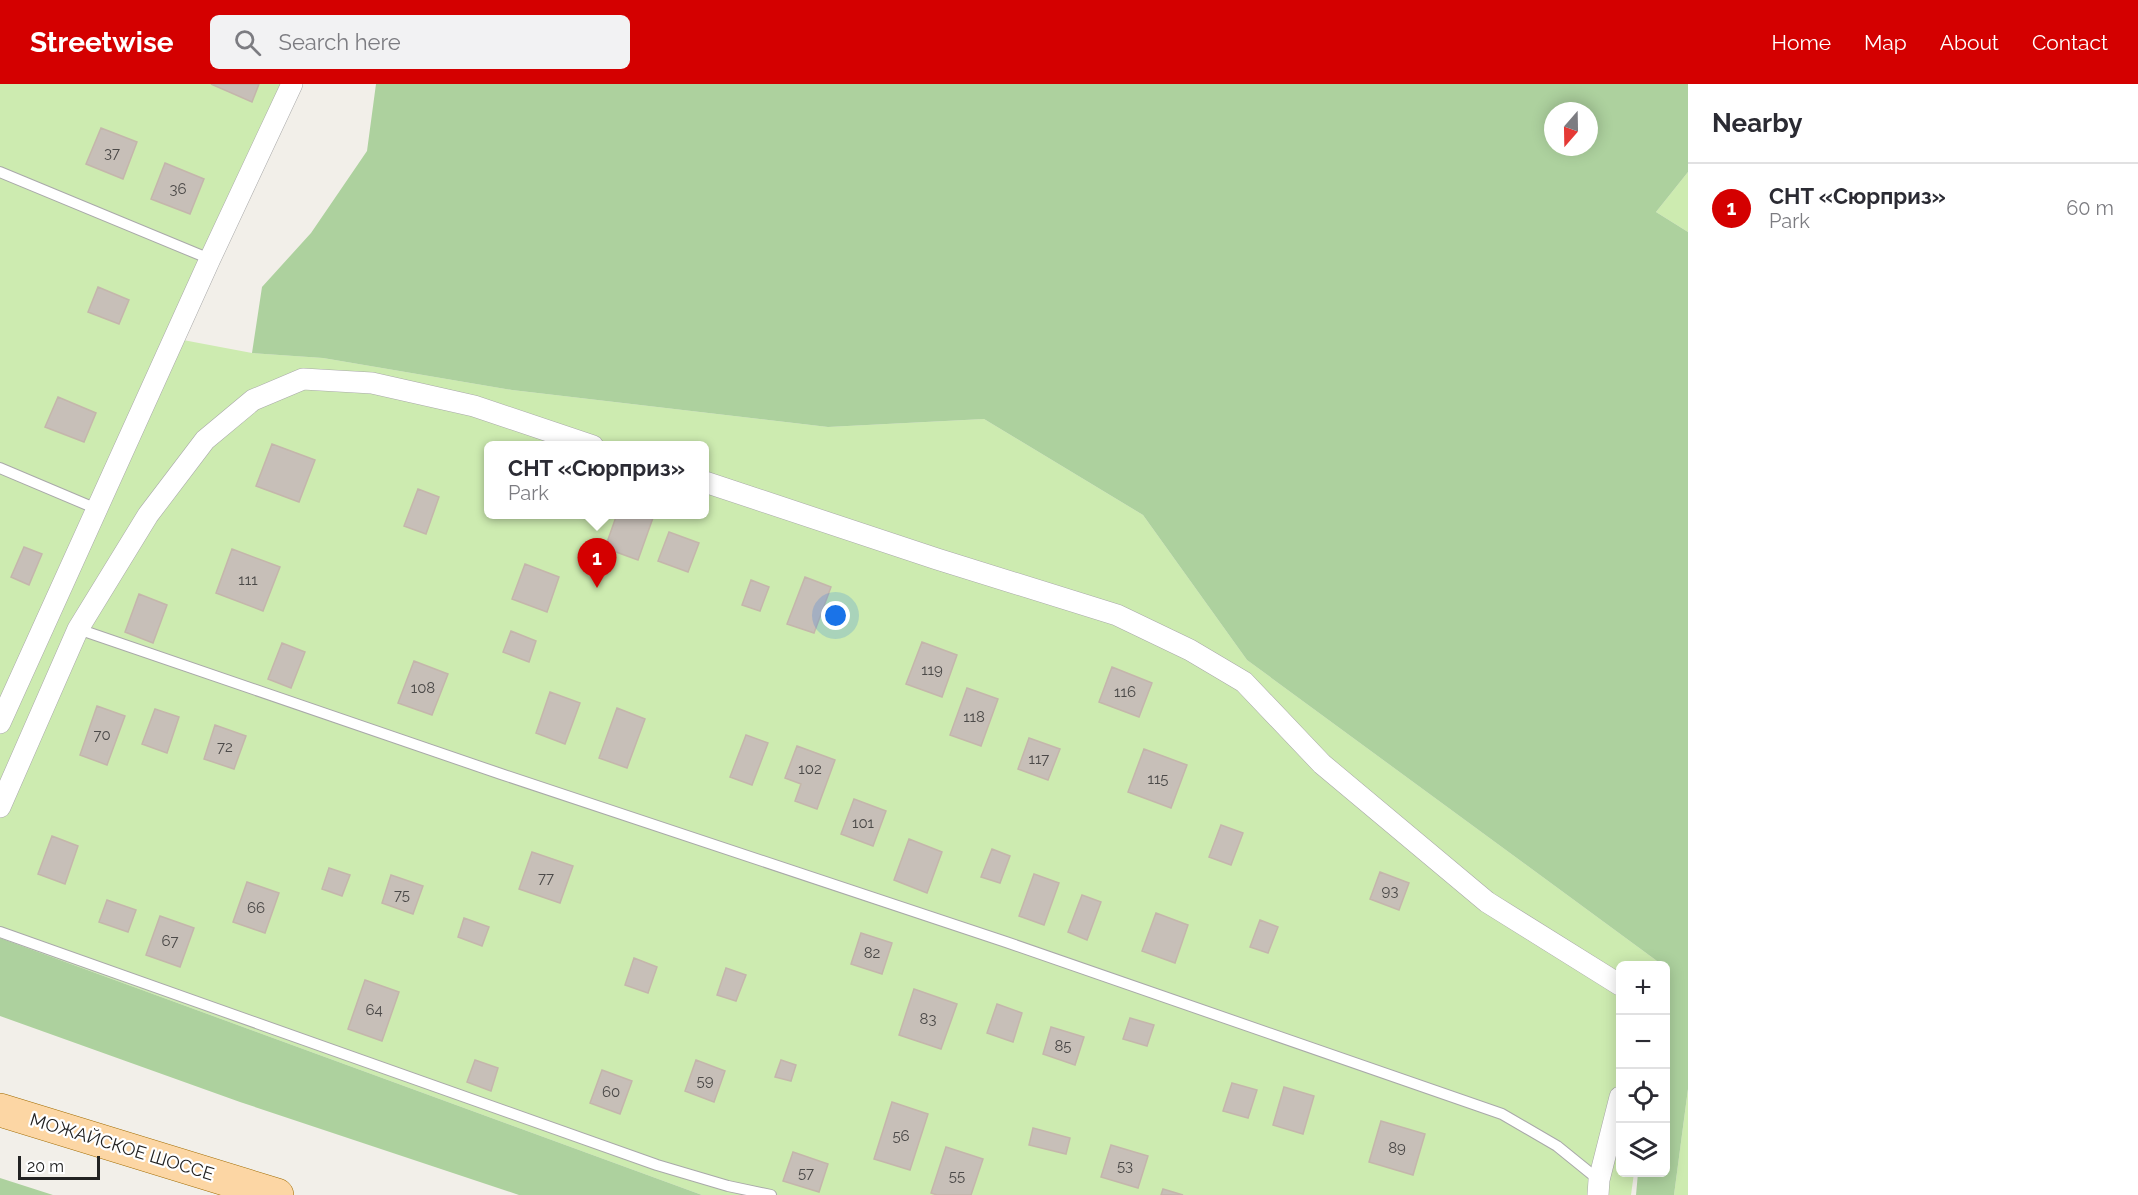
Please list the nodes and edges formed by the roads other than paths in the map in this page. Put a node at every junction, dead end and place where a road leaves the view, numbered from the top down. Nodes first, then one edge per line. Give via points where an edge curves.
1 (292, 84) edge
2 (0, 172) edge
3 (210, 259) junction
4 (578, 441) edge
5 (0, 468) edge
6 (709, 483) edge
7 (97, 509) junction
8 (78, 628) junction
9 (0, 723) edge
10 (0, 807) edge
11 (0, 932) edge
12 (1616, 983) edge
13 (0, 1110) edge
14 (1616, 1114) edge
15 (1598, 1188) edge
16 (278, 1195) edge
17 (771, 1195) edge

1 - 3 street
2 - 3 lane
3 - 7 street
4 - 8 street via 474,406 372,383 303,379 253,400 205,440 148,516
5 - 7 lane
6 - 12 street via 1117,615 1190,650 1244,682 1322,764 1487,902
7 - 9 street
8 - 10 street
8 - 15 lane via 1502,1114 1557,1146
11 - 17 lane via 657,1165
13 - 16 main road, МОЖАЙСКОЕ ШОССЕ
14 - 15 street

